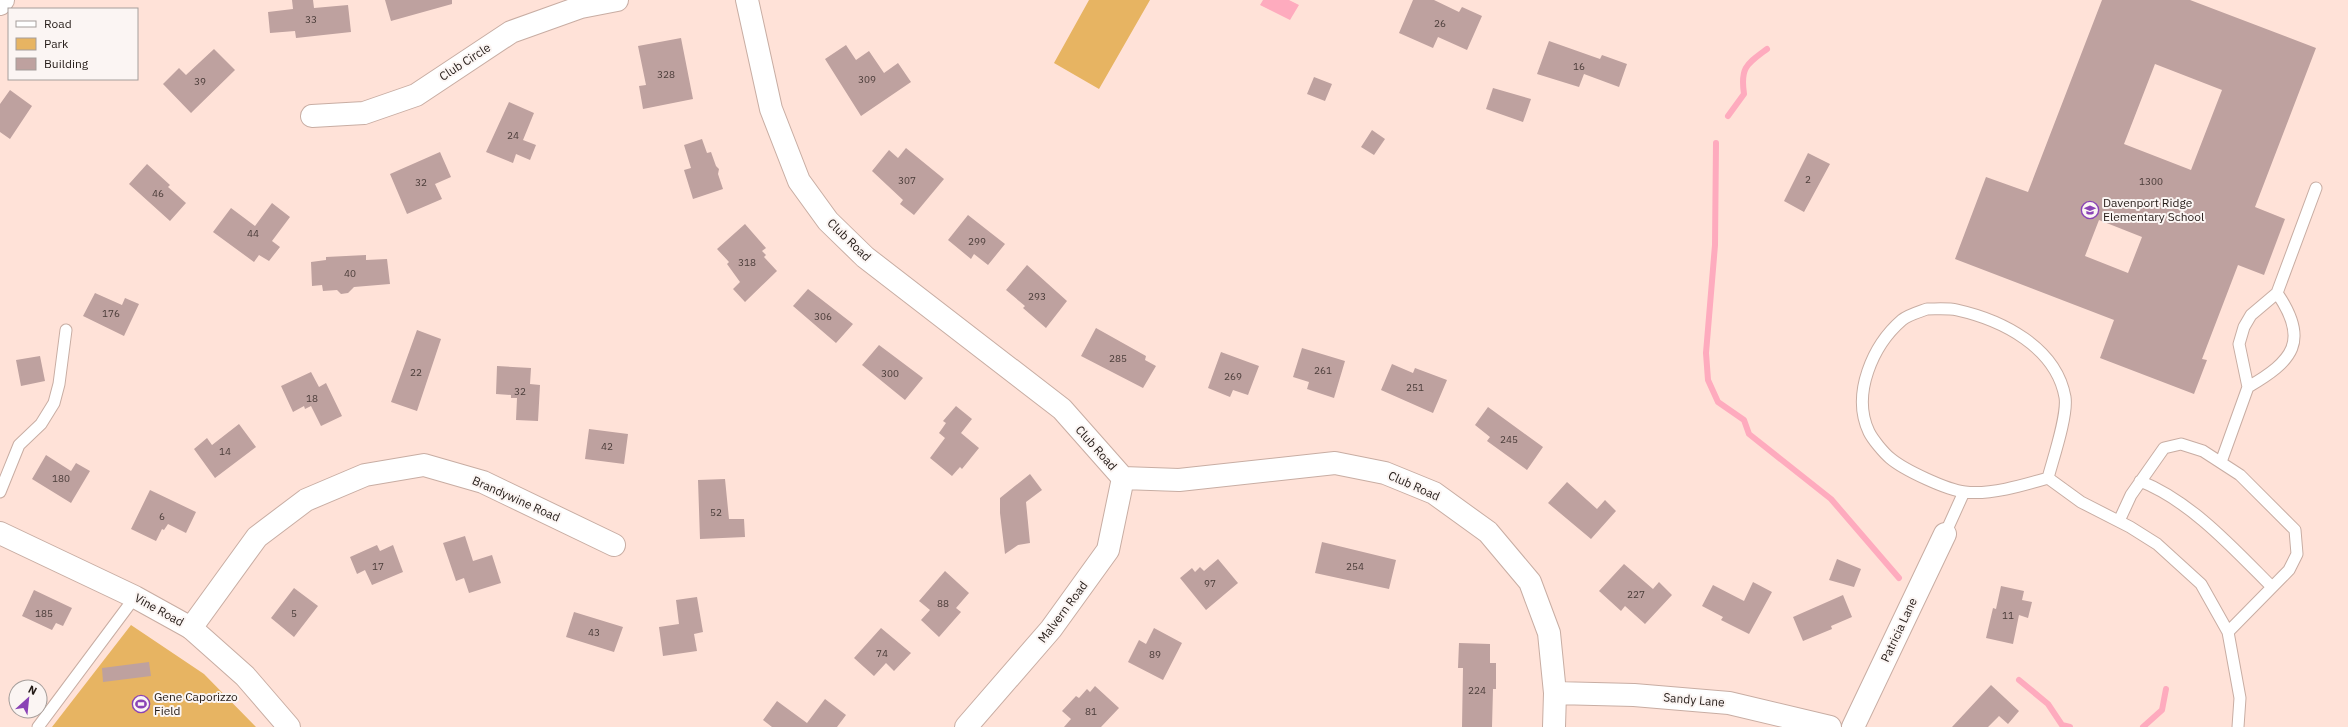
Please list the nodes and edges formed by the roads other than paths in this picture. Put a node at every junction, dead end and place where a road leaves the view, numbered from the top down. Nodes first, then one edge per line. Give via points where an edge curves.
1 (3, 0) edge
2 (617, 0) edge
3 (747, 0) edge
4 (0, 4) edge
5 (312, 116) dead end
6 (2316, 188) dead end
7 (2277, 293) junction
8 (66, 330) dead end
9 (2248, 387) junction
10 (2221, 462) junction
11 (1123, 478) junction
12 (2048, 478) junction
13 (2140, 481) junction
14 (0, 492) edge
15 (1964, 492) junction
16 (2119, 521) junction
17 (0, 533) edge
18 (1945, 534) joint
19 (614, 546) dead end
20 (2272, 587) junction
21 (135, 596) junction
22 (191, 628) junction
23 (2228, 632) junction
24 (1555, 693) junction
25 (38, 727) edge
26 (289, 727) edge
27 (966, 727) edge
28 (1554, 727) edge
29 (1830, 727) edge
30 (1853, 727) edge
31 (2238, 727) edge

1 - 4 street
2 - 5 street, Club Circle via 581,6 511,32 416,95 364,113
3 - 11 street, Club Road via 771,109 799,180 828,220 865,257 1062,409
6 - 7 lane
7 - 9 lane via 2251,315 2244,327 2239,344
7 - 9 lane via 2288,309 2294,331 2291,349 2284,362
8 - 14 lane via 54,403 40,424 19,445
9 - 10 lane
10 - 13 lane via 2203,451 2182,444 2164,448
10 - 20 lane via 2240,475 2295,530 2297,554 2289,570
11 - 24 street, Club Road via 1179,480 1335,463 1385,473 1434,493 1488,532 1530,582 1549,632
11 - 27 street, Malvern Road via 1108,550 1052,629
12 - 15 lane via 2017,487
12 - 15 lane via 2062,425 2066,398 2057,375 2043,354 2000,323 1956,310 1927,309 1903,319 1880,343 1867,373 1863,406 1869,432 1890,458 1924,478
12 - 16 lane via 2081,502
13 - 16 lane
13 - 20 lane via 2161,490 2223,538
15 - 18 lane
16 - 23 lane via 2157,544 2201,584
17 - 21 street, Vine Road
18 - 30 street, Patricia Lane
19 - 22 street, Brandywine Road via 483,482 424,465 365,475 306,500 257,537
20 - 23 lane
21 - 22 street, Vine Road
21 - 25 lane
22 - 26 street, Vine Road via 245,676
23 - 31 lane via 2240,698
24 - 28 street, Club Road
24 - 29 street, Sandy Lane via 1634,695 1729,703

